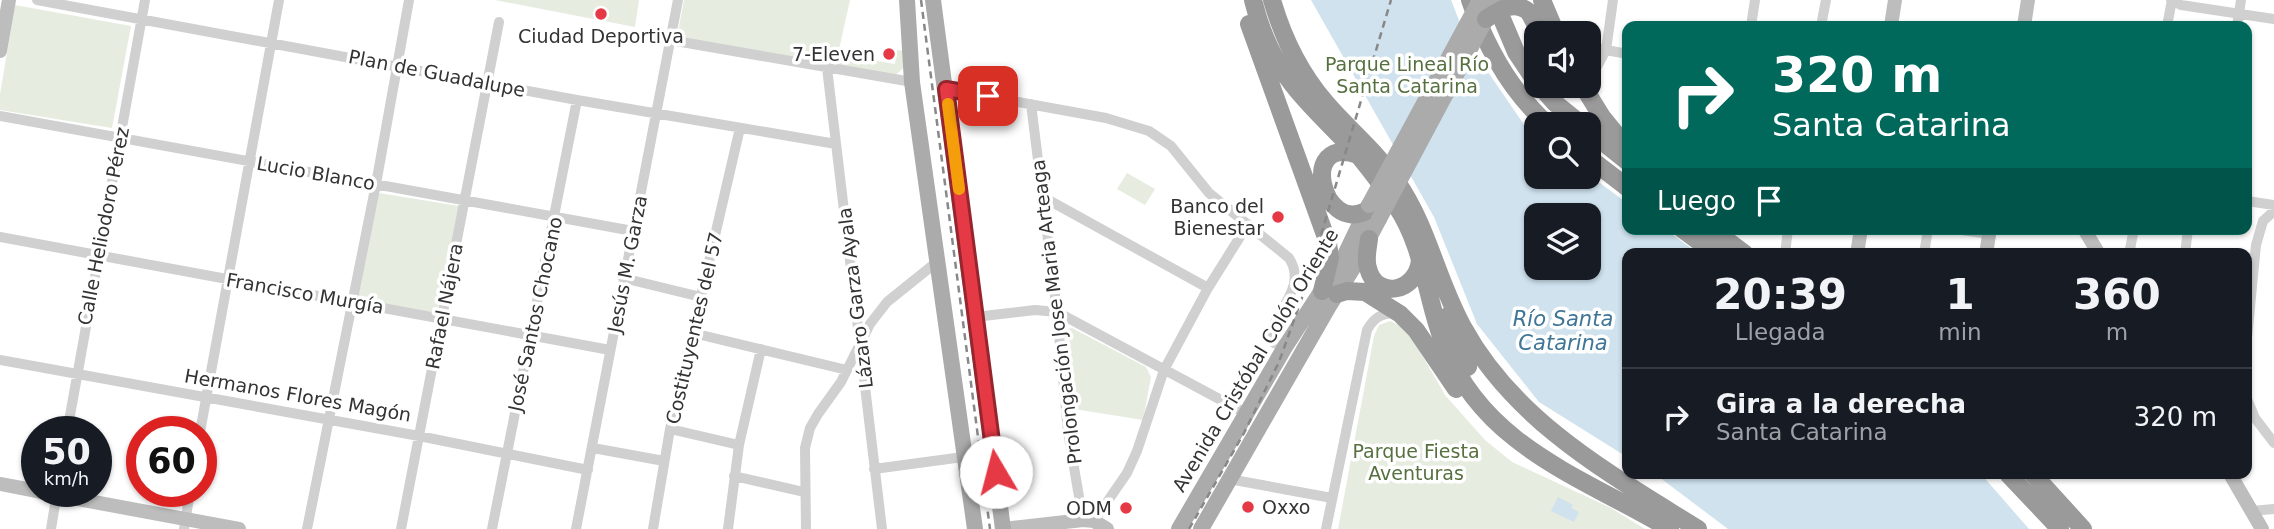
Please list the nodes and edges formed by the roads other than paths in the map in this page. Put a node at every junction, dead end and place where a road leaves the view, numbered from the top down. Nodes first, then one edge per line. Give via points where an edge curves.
1 (9, 0) edge
2 (37, 0) edge
3 (145, 0) edge
4 (279, 0) edge
5 (409, 0) edge
6 (678, 0) edge
7 (907, 0) edge
8 (933, 0) edge
9 (1243, 0) edge
10 (1253, 0) edge
11 (1272, 0) edge
12 (1470, 0) edge
13 (1480, 0) edge
14 (1495, 0) edge
15 (1613, 0) edge
16 (1755, 0) edge
17 (1826, 0) edge
18 (1895, 0) edge
19 (2028, 0) edge
20 (2171, 0) edge
21 (2241, 0) edge
22 (77, 4) edge
23 (1535, 6) edge
24 (2239, 14) junction
25 (1486, 19) junction
26 (2274, 19) edge
27 (141, 20) junction
28 (1547, 21) edge
29 (1752, 21) edge
30 (1822, 21) edge
31 (1892, 21) edge
32 (2025, 21) edge
33 (2168, 21) edge
34 (2238, 21) edge
35 (499, 22) dead end
36 (670, 40) junction
37 (272, 42) junction
38 (1601, 49) edge
39 (1606, 50) junction
40 (0, 51) edge
41 (1622, 53) edge
42 (1601, 58) edge
43 (1524, 60) edge
44 (397, 66) junction
45 (827, 68) junction
46 (912, 82) junction
47 (487, 83) junction
48 (946, 89) junction
49 (1551, 98) edge
50 (1592, 98) edge
51 (577, 100) junction
52 (1031, 104) junction
53 (1535, 112) edge
54 (1566, 112) edge
55 (656, 113) junction
56 (0, 116) edge
57 (740, 128) junction
58 (120, 138) junction
59 (1601, 141) edge
60 (1622, 142) edge
61 (836, 144) junction
62 (1358, 155) junction
63 (1622, 157) edge
64 (249, 161) junction
65 (1601, 167) edge
66 (1622, 183) edge
67 (376, 184) junction
68 (1043, 197) junction
69 (464, 200) junction
70 (2252, 202) edge
71 (2274, 205) edge
72 (2274, 211) edge
73 (1371, 212) junction
74 (555, 217) junction
75 (1248, 224) junction
76 (633, 231) junction
77 (1690, 235) edge
78 (1722, 235) edge
79 (0, 237) edge
80 (1369, 239) junction
81 (1708, 248) edge
82 (1738, 248) edge
83 (97, 255) junction
84 (1420, 259) junction
85 (938, 261) junction
86 (623, 278) junction
87 (227, 279) junction
88 (2252, 286) edge
89 (1208, 288) junction
90 (1330, 293) junction
91 (701, 297) junction
92 (1449, 299) junction
93 (352, 302) junction
94 (1057, 312) junction
95 (1400, 314) junction
96 (975, 317) junction
97 (442, 318) junction
98 (693, 333) junction
99 (530, 336) junction
100 (861, 344) junction
101 (1285, 347) junction
102 (761, 349) junction
103 (610, 351) junction
104 (0, 360) edge
105 (847, 370) junction
106 (1164, 370) junction
107 (76, 373) junction
108 (206, 399) junction
109 (1476, 401) junction
110 (2252, 411) edge
111 (1246, 413) junction
112 (69, 416) edge
113 (203, 416) edge
114 (329, 420) junction
115 (1262, 421) junction
116 (670, 429) junction
117 (419, 436) junction
118 (2274, 443) edge
119 (739, 446) junction
120 (593, 448) junction
121 (506, 454) junction
122 (963, 457) junction
123 (664, 461) junction
124 (1552, 464) junction
125 (874, 469) junction
126 (588, 470) junction
127 (734, 477) junction
128 (1230, 479) junction
129 (2013, 479) edge
130 (2038, 479) edge
131 (2233, 479) edge
132 (0, 484) edge
133 (21, 488) edge
134 (804, 492) junction
135 (1332, 498) junction
136 (112, 506) edge
137 (55, 507) edge
138 (2274, 509) edge
139 (2251, 511) junction
140 (1094, 523) edge
141 (185, 524) edge
142 (51, 529) edge
143 (239, 529) edge
144 (307, 529) edge
145 (401, 529) edge
146 (492, 529) edge
147 (576, 529) edge
148 (653, 529) edge
149 (728, 529) edge
150 (806, 529) edge
151 (882, 529) edge
152 (975, 529) edge
153 (1003, 529) edge
154 (1179, 529) edge
155 (1201, 529) edge
156 (1326, 529) edge
157 (1670, 529) edge
158 (1698, 529) edge
159 (2060, 529) edge
160 (2083, 529) edge
161 (2262, 529) edge

1 - 40 street
2 - 22 street, Plan de Guadalupe
3 - 27 street, Calle Heliodoro Pérez
4 - 37 street
5 - 44 street
6 - 36 street, Jesús M. Garza
7 - 46 main road
8 - 48 main road
9 - 90 highway via 1328,243
10 - 62 highway via 1266,38 1286,74
11 - 92 highway via 1286,40 1311,84 1372,150 1407,198
12 - 53 highway via 1503,72
13 - 73 main road, bridge
14 - 25 main road, bridge
14 - 43 highway via 1504,28
15 - 39 street
16 - 29 street
17 - 30 street
18 - 31 street
19 - 32 street
20 - 24 street
20 - 33 street
21 - 24 street
22 - 27 street, Plan de Guadalupe
23 - 25 highway, bridge via 1513,4
23 - 28 highway
24 - 26 street
24 - 34 street
25 - 73 main road, bridge
27 - 37 street, Plan de Guadalupe
27 - 58 street, Calle Heliodoro Pérez
35 - 47 street, Rafael Nájera
36 - 45 street
36 - 55 street, Jesús M. Garza
37 - 44 street, Plan de Guadalupe
37 - 64 street
38 - 39 street
39 - 41 street
39 - 42 street
44 - 47 street, Plan de Guadalupe
44 - 67 street
45 - 46 street
45 - 61 street, Lázaro Garza Ayala
46 - 85 main road
47 - 51 street, Plan de Guadalupe
47 - 69 street, Rafael Nájera
48 - 52 street
48 - 96 main road
49 - 54 highway
50 - 60 highway
51 - 55 street, Plan de Guadalupe
51 - 74 street, José Santos Chocano
52 - 68 street, Prolongación Jose Maria Arteaga
52 - 75 street via 1149,131 1171,146 1209,193
55 - 57 street, Plan de Guadalupe
55 - 76 street, Jesús M. Garza
56 - 58 street, Lucio Blanco
57 - 61 street, Plan de Guadalupe
57 - 91 street, Costituyentes del 57
58 - 64 street, Lucio Blanco
58 - 83 street, Calle Heliodoro Pérez
59 - 63 highway
61 - 100 street, Lázaro Garza Ayala
62 - 73 highway via 1342,151 1329,156 1322,172 1323,185 1327,197 1341,211 1353,215
62 - 84 highway via 1399,209
64 - 67 street, Lucio Blanco
64 - 87 street
65 - 66 highway
67 - 69 street, Lucio Blanco
67 - 93 street
68 - 89 street
68 - 94 street, Prolongación Jose Maria Arteaga
69 - 74 street, Lucio Blanco
69 - 97 street, Rafael Nájera
70 - 71 street
72 - 88 street via 2263,221
73 - 80 main road, Avenida Cristóbal Colón Oriente
73 - 90 main road, Avenida Cristóbal Colón Oriente via 1345,255
74 - 76 street, Lucio Blanco
74 - 99 street, José Santos Chocano
75 - 89 street
75 - 101 street via 1289,258 1296,272 1272,333 1274,343
76 - 86 street, Jesús M. Garza
77 - 81 highway
78 - 82 highway
79 - 83 street, Francisco Murgía
80 - 84 highway via 1369,272 1384,287 1400,288 1409,283
80 - 90 main road, Avenida Cristóbal Colón Oriente
83 - 87 street, Francisco Murgía
83 - 107 street, Calle Heliodoro Pérez
84 - 109 highway via 1446,350
85 - 100 street via 887,302
85 - 122 main road
86 - 91 street
86 - 103 street, Jesús M. Garza
87 - 93 street, Francisco Murgía
87 - 108 street
89 - 106 street
90 - 95 highway via 1366,292
90 - 101 main road, Avenida Cristóbal Colón Oriente
90 - 115 main road, Avenida Cristóbal Colón Oriente
91 - 98 street, Costituyentes del 57
92 - 124 highway via 1451,327 1474,378 1509,425
92 - 158 highway via 1483,360 1534,417
93 - 97 street, Francisco Murgía
93 - 114 street
94 - 96 street
94 - 106 street
94 - 140 street, Prolongación Jose Maria Arteaga via 1068,432
95 - 109 highway via 1416,330 1451,385
95 - 135 street via 1382,314 1367,330
96 - 153 main road
97 - 99 street, Francisco Murgía
97 - 117 street, Rafael Nájera
98 - 102 street
98 - 116 street, Costituyentes del 57
99 - 103 street, Francisco Murgía
99 - 121 street, José Santos Chocano
100 - 105 street
100 - 125 street, Lázaro Garza Ayala
101 - 111 main road, Avenida Cristóbal Colón Oriente
102 - 105 street
102 - 119 street
103 - 120 street, Jesús M. Garza
104 - 107 street, Hermanos Flores Magón
105 - 134 street via 810,428
106 - 111 street
106 - 140 street via 1137,451
107 - 108 street, Hermanos Flores Magón
107 - 112 street, Calle Heliodoro Pérez
108 - 113 street
108 - 114 street, Hermanos Flores Magón
109 - 124 highway via 1514,439
110 - 118 street
111 - 115 street
111 - 154 main road, Avenida Cristóbal Colón Oriente
114 - 117 street, Hermanos Flores Magón
114 - 144 street
115 - 128 main road, Avenida Cristóbal Colón Oriente
116 - 119 street
116 - 123 street, Costituyentes del 57
117 - 121 street, Hermanos Flores Magón
117 - 145 street, Rafael Nájera
119 - 127 street
120 - 123 street
120 - 126 street, Jesús M. Garza
121 - 126 street, Hermanos Flores Magón
121 - 146 street, José Santos Chocano
122 - 125 street
122 - 152 main road
123 - 148 street, Costituyentes del 57
124 - 157 highway
125 - 151 street, Lázaro Garza Ayala
126 - 147 street, Jesús M. Garza
127 - 134 street
127 - 149 street
128 - 135 street
128 - 155 main road, Avenida Cristóbal Colón Oriente
129 - 159 highway
130 - 160 highway
131 - 139 street
132 - 133 street
134 - 150 street
135 - 156 street
136 - 141 street
137 - 142 street
138 - 139 street
139 - 161 street
140 - 153 street
141 - 143 street

